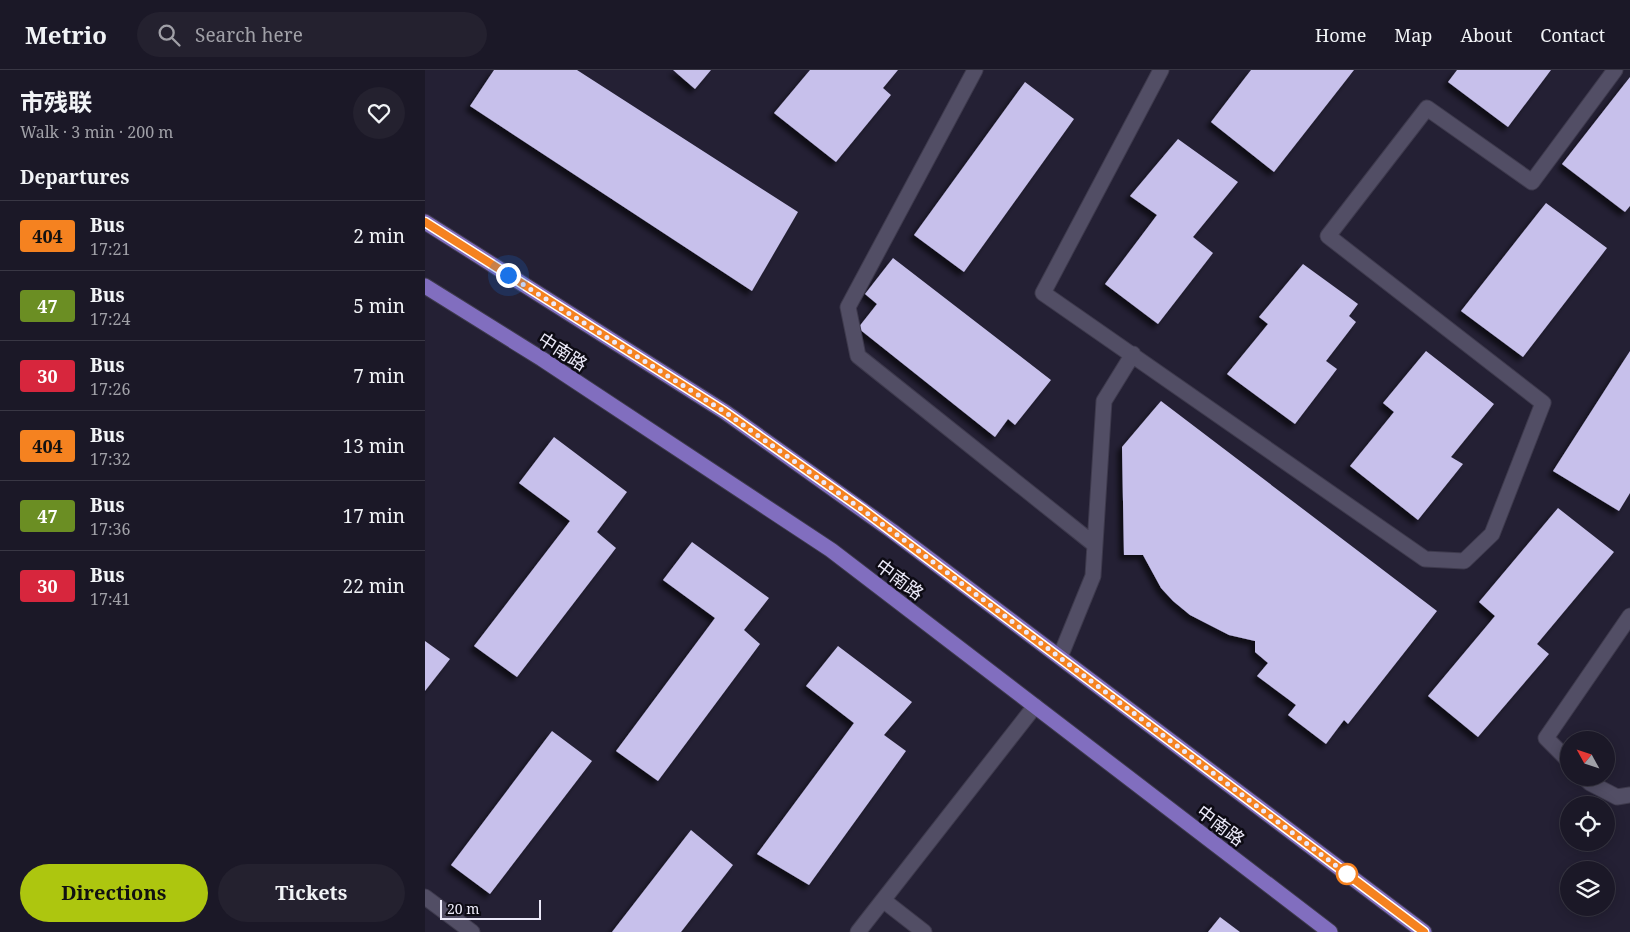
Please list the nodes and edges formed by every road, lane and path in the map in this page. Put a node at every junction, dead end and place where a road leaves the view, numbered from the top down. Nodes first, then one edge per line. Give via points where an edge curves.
1 (975, 70) edge
2 (1161, 70) edge
3 (1615, 70) edge
4 (425, 222) edge
5 (425, 286) edge
6 (1133, 354) junction
7 (1095, 545) junction
8 (1630, 616) edge
9 (1060, 657) junction
10 (1035, 706) junction
11 (1560, 753) edge
12 (1597, 786) edge
13 (1630, 795) edge
14 (425, 897) edge
15 (883, 900) junction
16 (472, 932) edge
17 (858, 932) edge
18 (924, 932) edge
19 (1330, 932) edge
20 (1424, 932) edge

1 - 7 street via 848,307 858,356
2 - 6 street via 1043,293
3 - 6 street via 1532,182 1427,108 1328,236 1543,403 1492,534 1464,561 1425,559
4 - 9 main road via 725,412 892,531
5 - 10 main road, 中南路 via 542,359 831,550
6 - 7 street via 1104,401
7 - 9 street via 1093,576
8 - 11 street via 1546,738
9 - 20 main road
10 - 15 street
10 - 19 main road, 中南路
12 - 13 street via 1617,797
14 - 16 street
15 - 17 street
15 - 18 street

